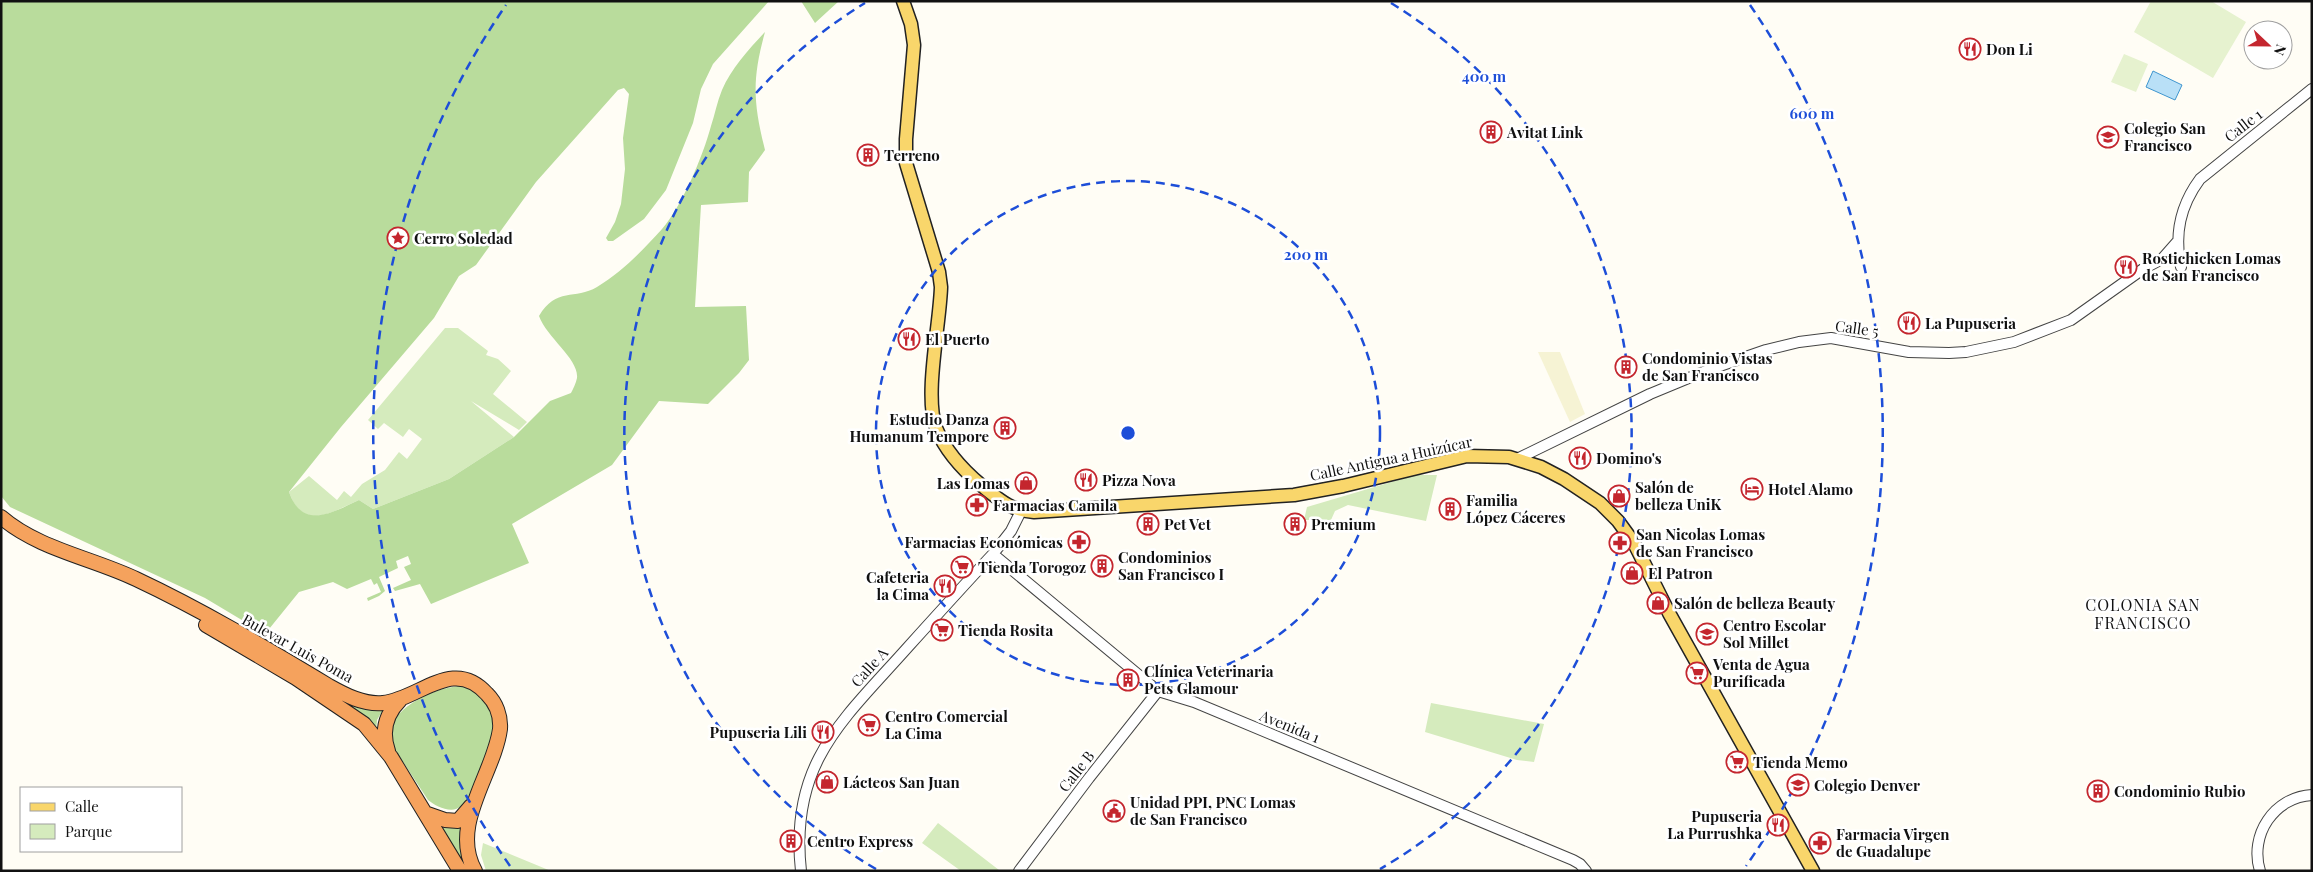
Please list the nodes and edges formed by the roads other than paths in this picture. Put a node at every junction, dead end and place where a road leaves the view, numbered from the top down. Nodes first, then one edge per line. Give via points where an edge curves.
1 (903, 1) edge
2 (2312, 89) edge
3 (2178, 242) junction
4 (2162, 259) junction
5 (1517, 458) junction
6 (1021, 511) junction
7 (1, 517) edge
8 (1, 529) edge
9 (992, 554) junction
10 (268, 650) junction
11 (249, 652) junction
12 (1158, 690) junction
13 (400, 700) junction
14 (391, 757) junction
15 (478, 795) junction
16 (2312, 795) edge
17 (425, 813) junction
18 (1583, 867) edge
19 (460, 871) edge
20 (475, 871) edge
21 (800, 871) edge
22 (1019, 871) edge
23 (1813, 871) edge
24 (2260, 871) edge

1 - 6 main road via 914,45 906,163 941,287 932,387 936,427 949,451 976,481 1007,506
2 - 3 street, Calle 1 via 2204,174 2182,211
3 - 4 street, Calle 5
3 - 4 street, Calle 1 via 2181,267
4 - 5 street, Calle 5 via 2071,320 2014,342 1949,353 1909,352 1831,338 1799,342 1708,370
5 - 6 main road, Calle Antigua a Huizúcar via 1480,455 1454,458 1343,486 1272,498
5 - 23 main road, Calle Antigua a Huizúcar via 1553,472 1589,495 1623,528
6 - 9 street, Calle A
7 - 10 highway, Bulevar Luis Poma via 39,540 160,590
8 - 11 highway, Bulevar Luis Poma via 35,548 159,597
9 - 12 street, Avenida 1
9 - 21 street, Calle A via 862,697 821,752 801,805
10 - 11 highway via 254,648
10 - 13 highway, Bulevar Luis Poma via 356,698 381,703
11 - 14 highway, Bulevar Luis Poma via 353,715
12 - 18 street, Avenida 1 via 1203,706
12 - 22 street, Calle B
13 - 14 highway via 390,712 385,727 385,742
13 - 15 highway, Bulevar Luis Poma via 441,679 453,678 479,686 492,699 500,729
14 - 17 highway, Bulevar Luis Poma
15 - 17 highway via 458,821
15 - 20 highway, Bulevar Luis Poma via 467,838
16 - 24 street via 2297,797 2280,806 2266,822 2256,851
17 - 19 highway, Bulevar Luis Poma

